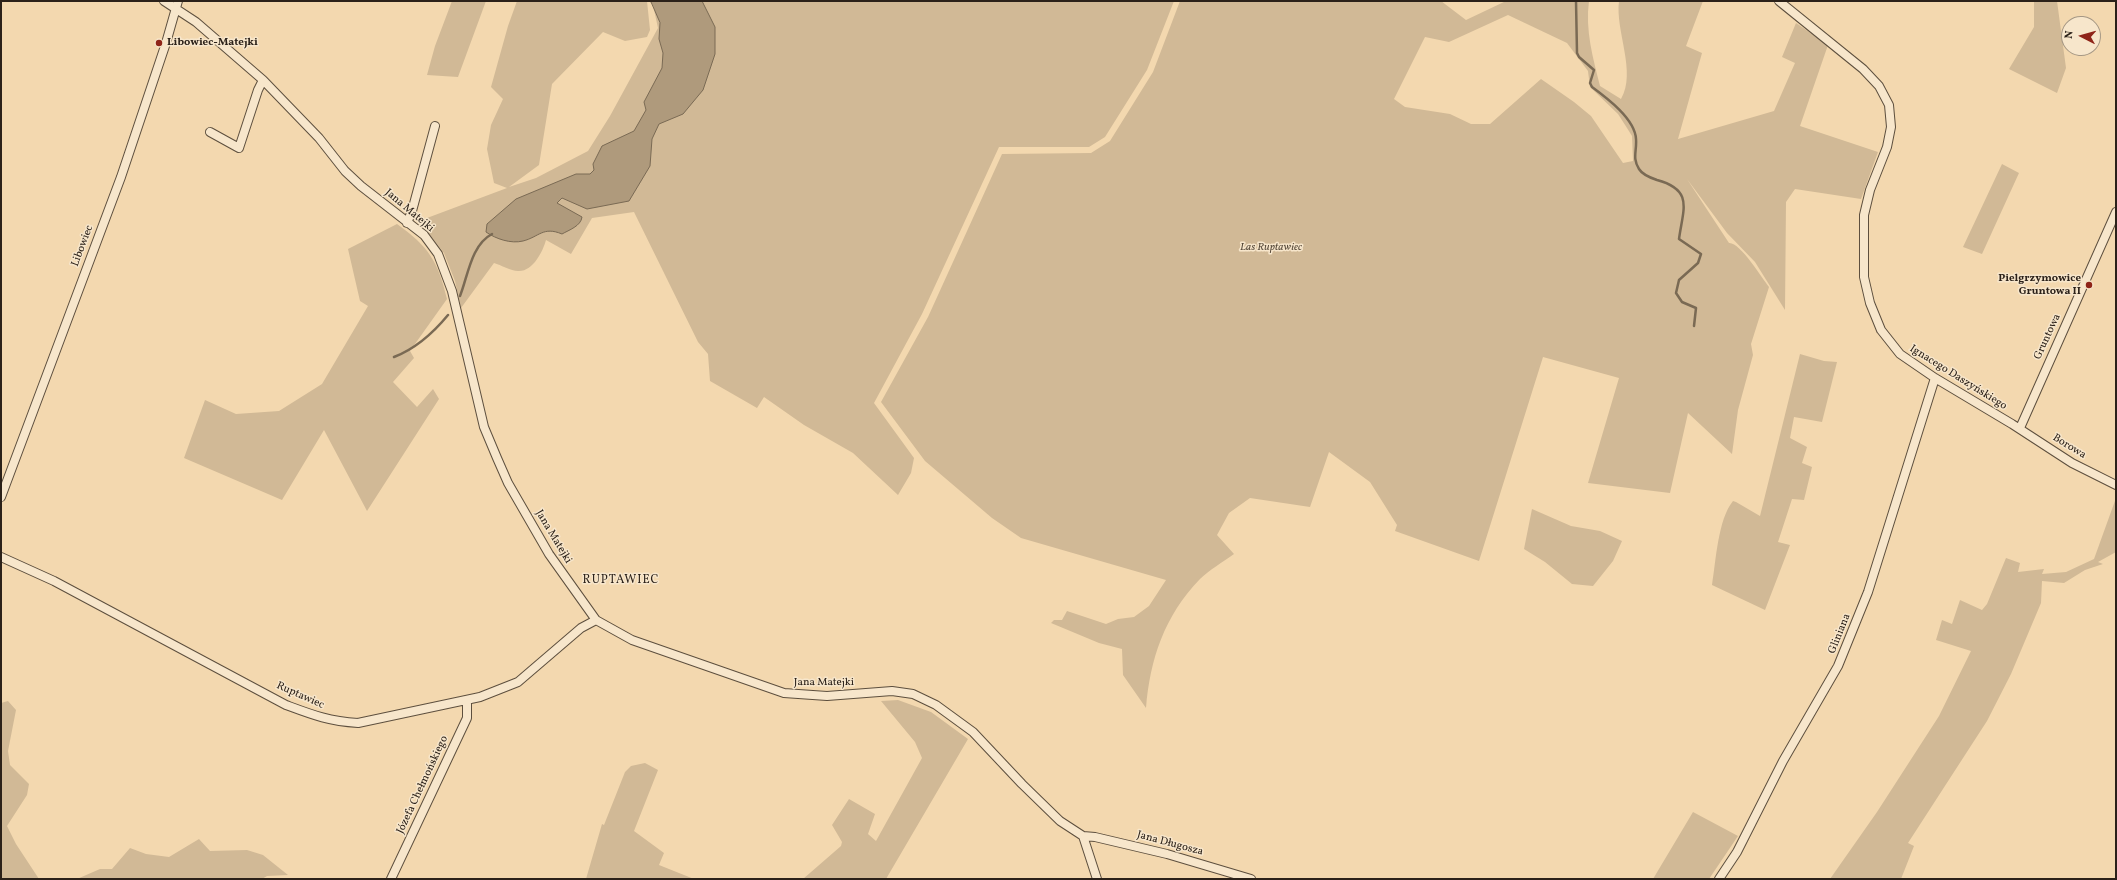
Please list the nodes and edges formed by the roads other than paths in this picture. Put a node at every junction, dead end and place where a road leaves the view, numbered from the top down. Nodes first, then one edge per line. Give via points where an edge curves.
1 (164, 1) edge
2 (178, 1) edge
3 (1780, 1) edge
4 (175, 10) junction
5 (263, 80) junction
6 (435, 126) dead end
7 (210, 132) dead end
8 (2116, 212) edge
9 (407, 223) junction
10 (1935, 378) junction
11 (2012, 424) joint
12 (2020, 428) junction
13 (2116, 485) edge
14 (1, 497) edge
15 (1, 557) edge
16 (596, 620) junction
17 (467, 700) junction
18 (1083, 836) junction
19 (391, 879) edge
20 (1097, 879) edge
21 (1251, 879) edge
22 (1719, 879) edge

1 - 4 street, Jana Matejki
2 - 4 street, Libowiec
3 - 10 street, Ignacego Daszyńskiego via 1863,69 1879,86 1889,105 1891,127 1887,147 1870,190 1864,215 1864,277 1870,303 1881,330 1900,354
4 - 5 street, Jana Matejki via 196,22
4 - 14 street, Libowiec via 121,177
5 - 7 street via 239,148
5 - 9 street, Jana Matejki via 346,171
6 - 9 street
8 - 12 street, Gruntowa
9 - 16 street, Jana Matejki via 424,235 442,262 452,290 484,427 508,483 549,554
10 - 11 street, Ignacego Daszyńskiego
10 - 22 street, Gliniana via 1868,592 1838,666 1786,755 1737,852
11 - 12 street, Borowa
12 - 13 street, Borowa via 2072,463
15 - 17 street, Ruptawiec via 54,581 286,705 326,720 358,723
16 - 17 street, Ruptawiec via 581,628 518,682
16 - 18 street, Jana Matejki via 632,640 784,693 827,696 892,691 913,694 936,705 973,732 1060,820
17 - 19 street, Józefa Chełmońskiego via 467,718
18 - 20 street
18 - 21 street, Jana Długosza via 1167,854

